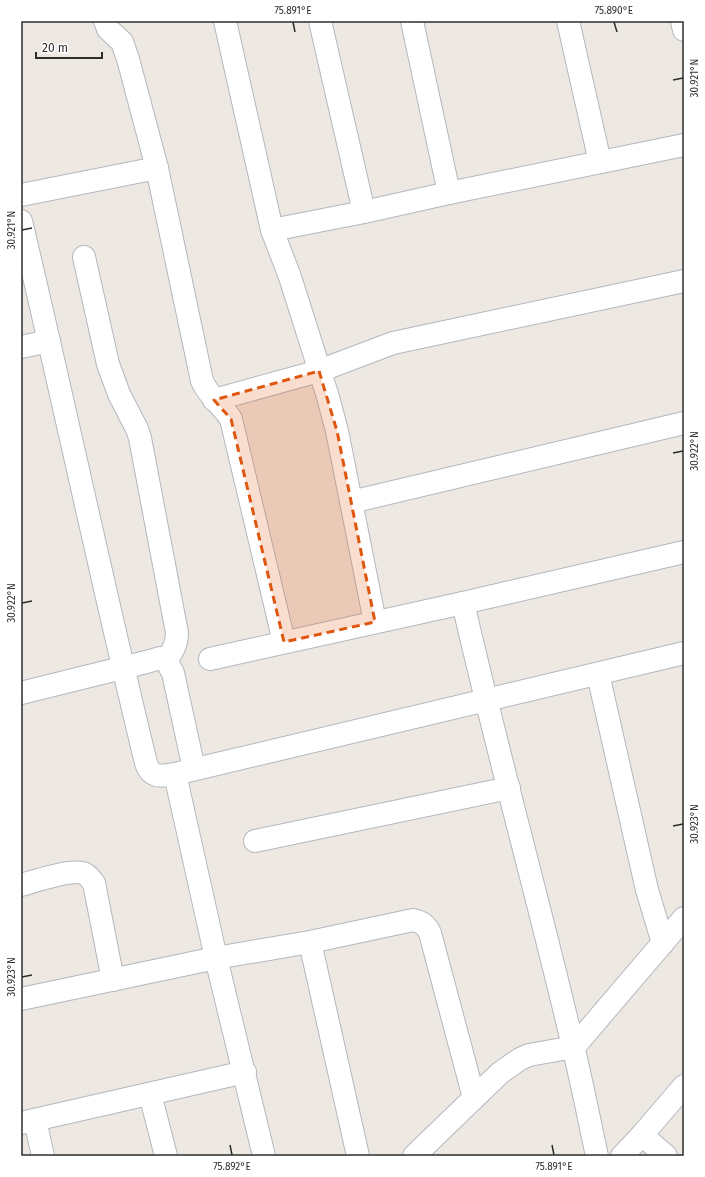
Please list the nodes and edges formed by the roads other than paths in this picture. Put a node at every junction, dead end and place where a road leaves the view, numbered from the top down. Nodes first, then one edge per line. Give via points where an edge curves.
1 (105, 21) edge
2 (225, 21) edge
3 (320, 21) edge
4 (412, 21) edge
5 (568, 21) edge
6 (682, 21) edge
7 (684, 30) edge
8 (684, 145) edge
9 (600, 162) junction
10 (157, 168) junction
11 (448, 193) junction
12 (21, 195) edge
13 (364, 212) junction
14 (21, 221) edge
15 (272, 230) junction
16 (84, 257) dead end
17 (684, 281) edge
18 (49, 341) junction
19 (21, 347) edge
20 (319, 371) junction
21 (214, 400) junction
22 (684, 423) edge
23 (351, 502) junction
24 (684, 552) edge
25 (463, 603) junction
26 (375, 622) junction
27 (284, 642) junction
28 (684, 653) edge
29 (210, 659) dead end
30 (166, 660) junction
31 (123, 668) junction
32 (598, 674) junction
33 (21, 692) edge
34 (485, 700) junction
35 (185, 772) junction
36 (509, 788) junction
37 (255, 841) dead end
38 (21, 885) edge
39 (684, 918) edge
40 (310, 942) junction
41 (663, 943) junction
42 (216, 958) junction
43 (113, 980) junction
44 (22, 992) edge
45 (574, 1047) junction
46 (245, 1072) junction
47 (684, 1086) edge
48 (150, 1094) junction
49 (474, 1098) junction
50 (28, 1121) edge
51 (642, 1135) junction
52 (43, 1156) edge
53 (166, 1156) edge
54 (264, 1156) edge
55 (358, 1156) edge
56 (414, 1156) edge
57 (597, 1156) edge
58 (622, 1156) edge
59 (666, 1156) edge

1 - 10 street via 108,29 124,46
2 - 15 street
3 - 13 street
4 - 11 street
5 - 9 street
6 - 7 street
8 - 9 street
9 - 11 street
10 - 12 street
10 - 21 street via 202,381
11 - 13 street
13 - 15 street
14 - 18 street
15 - 20 street via 288,271
16 - 30 street via 108,364 140,438 177,633 174,649
17 - 20 street via 393,343
18 - 19 street
18 - 31 street
20 - 21 street
20 - 23 street via 337,431
21 - 27 street via 231,418
22 - 23 street
23 - 26 street
24 - 25 street
25 - 26 street
25 - 34 street
26 - 27 street
27 - 29 street
28 - 32 street
30 - 31 street via 160,658
30 - 35 street via 172,673
31 - 33 street
31 - 35 street via 148,768 157,776
32 - 34 street
32 - 41 street via 647,890
34 - 35 street
34 - 36 street
35 - 42 street
36 - 37 street
36 - 45 street
38 - 43 street via 68,873 85,874 90,878 94,883
39 - 41 street
40 - 42 street
40 - 49 street via 413,920 426,926
40 - 55 street
41 - 45 street
42 - 43 street
42 - 46 street
43 - 44 street
45 - 49 street via 520,1059 500,1073
45 - 57 street
46 - 48 street
46 - 54 street
47 - 51 street
48 - 50 street
48 - 53 street
49 - 56 street
50 - 52 street
51 - 58 street
51 - 59 street

